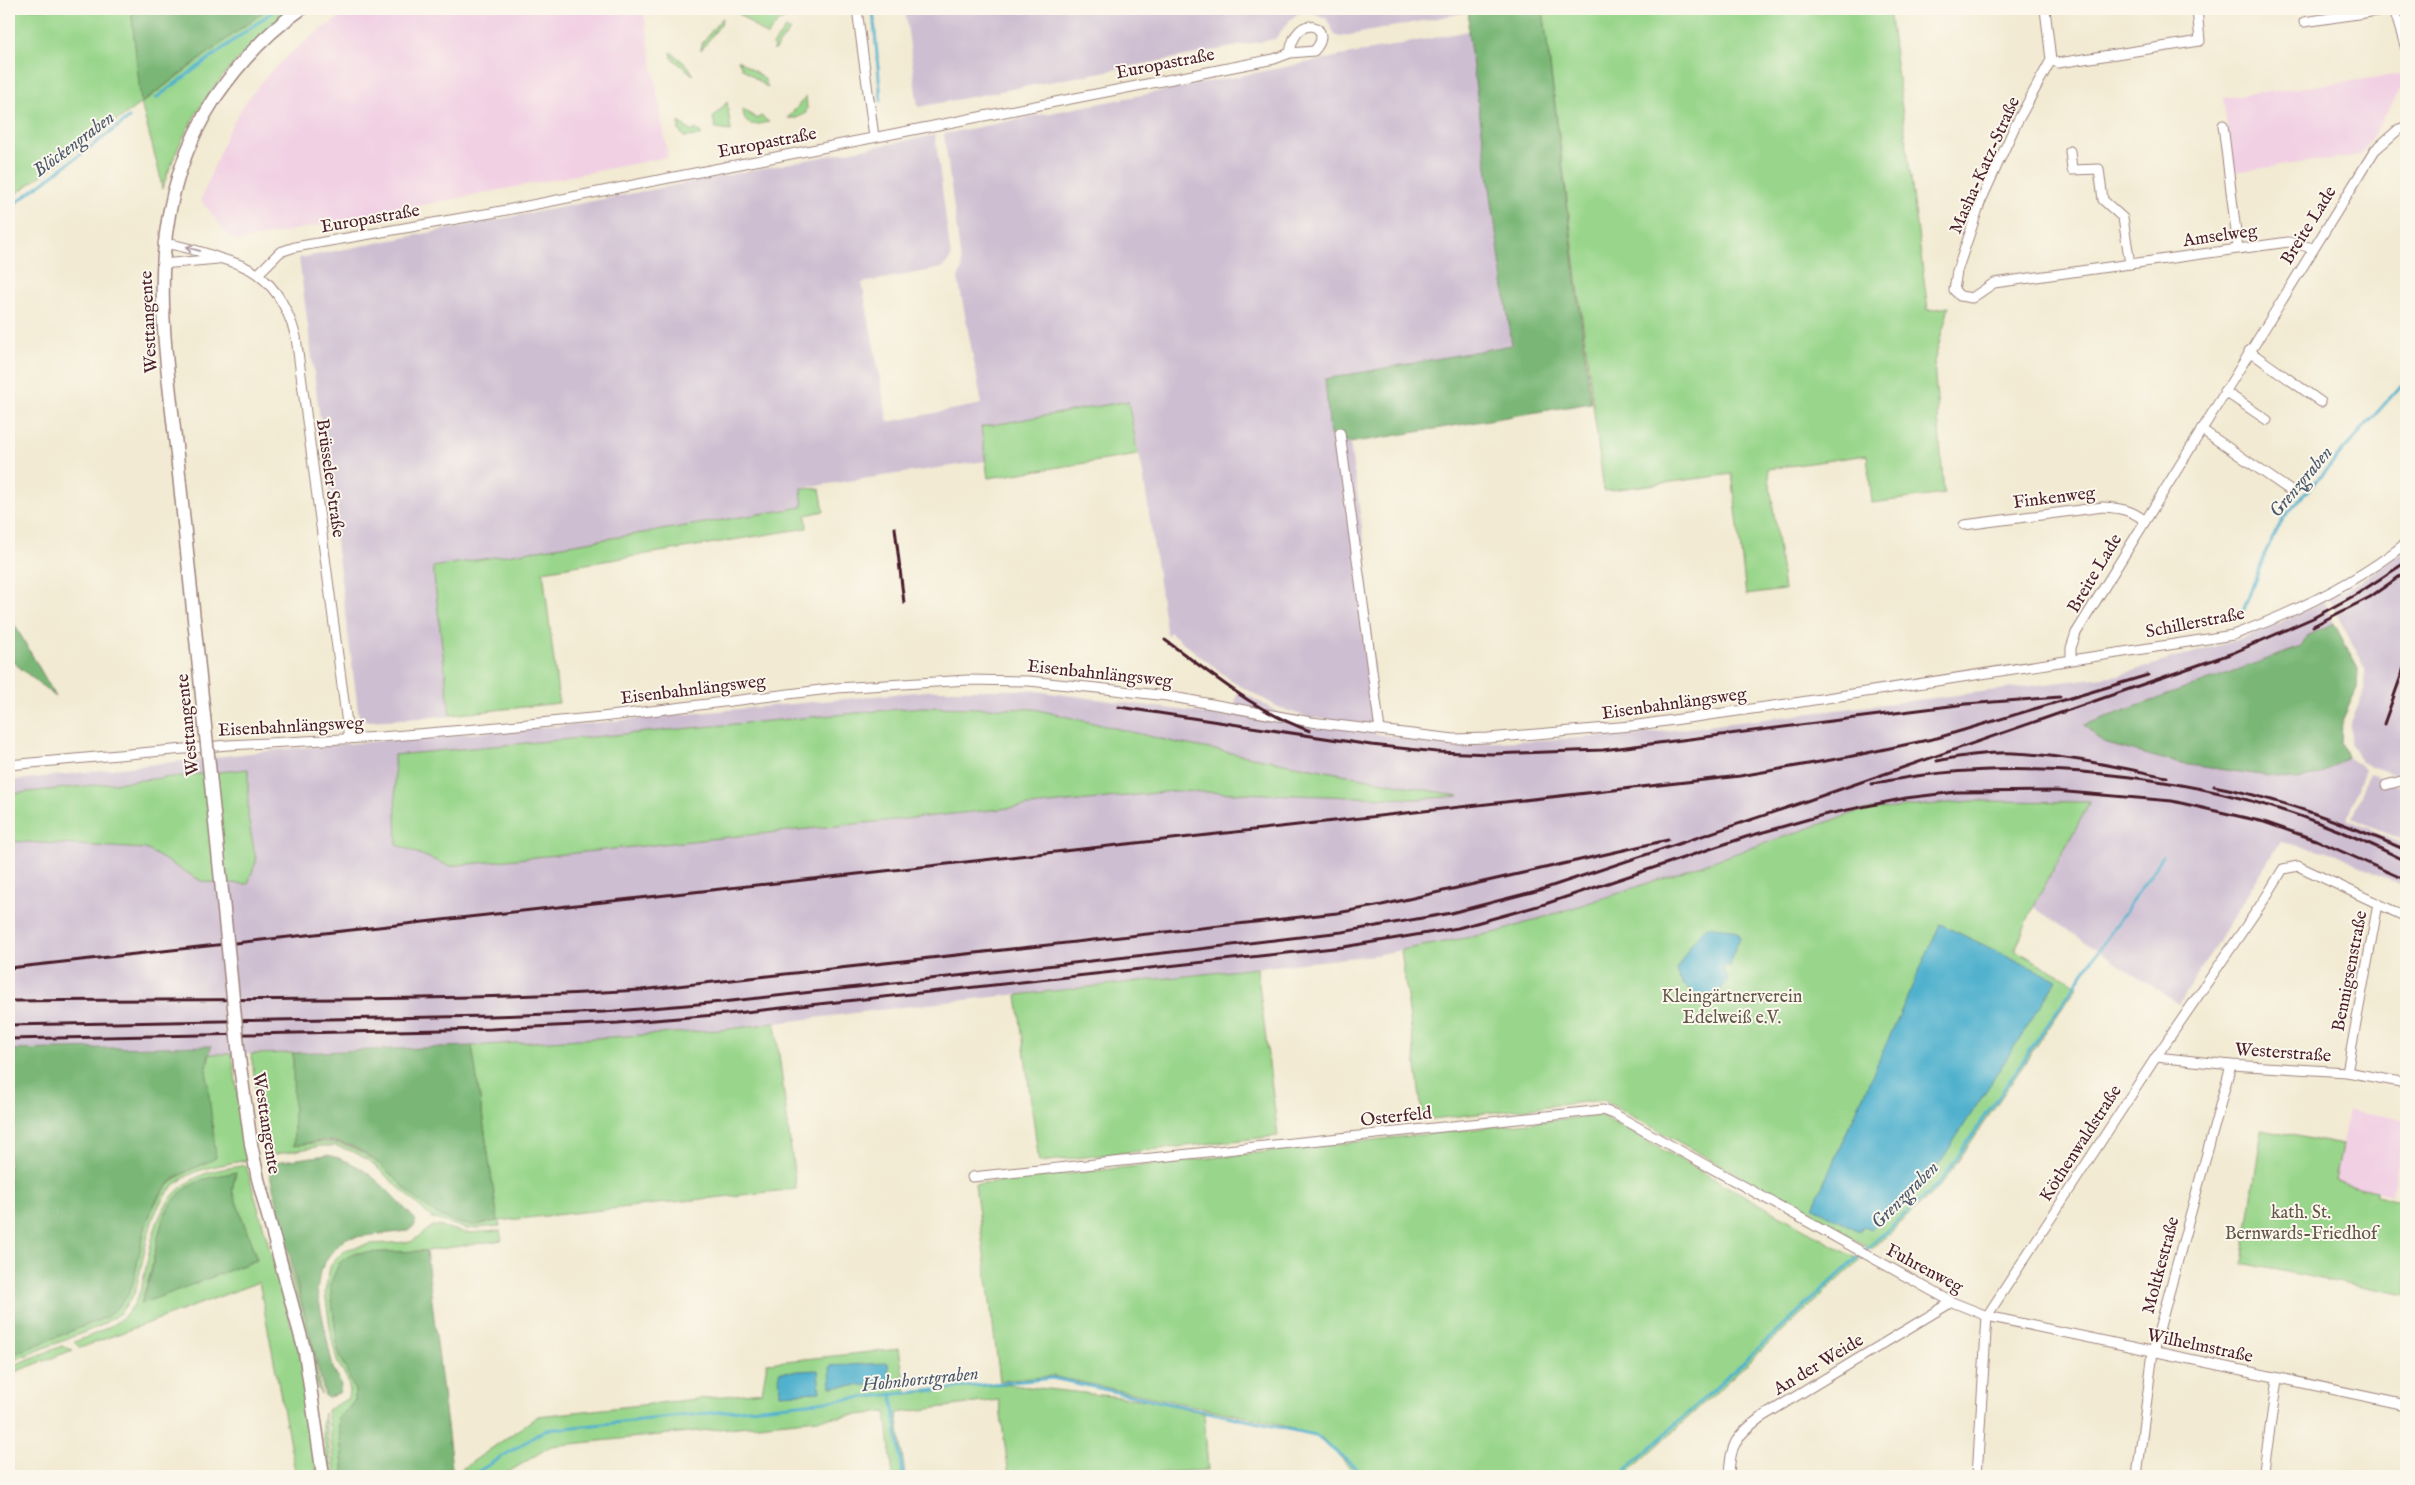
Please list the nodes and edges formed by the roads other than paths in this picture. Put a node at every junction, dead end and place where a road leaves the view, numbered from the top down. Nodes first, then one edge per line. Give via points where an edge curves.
1 (302, 9) edge
2 (857, 9) edge
3 (2045, 9) edge
4 (2196, 9) edge
5 (2393, 9) edge
6 (2304, 22) dead end
7 (2406, 49) edge
8 (1290, 53) dead end
9 (2051, 60) junction
10 (2223, 125) dead end
11 (2406, 127) edge
12 (874, 137) junction
13 (2070, 151) dead end
14 (163, 243) junction
15 (2238, 248) junction
16 (2313, 248) junction
17 (221, 259) junction
18 (162, 264) junction
19 (2130, 264) junction
20 (258, 274) junction
21 (1994, 282) joint
22 (2249, 351) junction
23 (2224, 391) junction
24 (2321, 402) dead end
25 (2267, 420) dead end
26 (2201, 429) junction
27 (1340, 433) dead end
28 (2291, 491) dead end
29 (2144, 520) junction
30 (1964, 525) dead end
31 (2406, 543) edge
32 (2071, 660) junction
33 (1970, 676) joint
34 (1380, 730) junction
35 (349, 739) junction
36 (9, 765) edge
37 (2406, 783) edge
38 (2386, 785) dead end
39 (2378, 904) junction
40 (2406, 918) edge
41 (2156, 1057) junction
42 (2231, 1065) junction
43 (2347, 1072) junction
44 (2406, 1083) edge
45 (972, 1177) dead end
46 (1797, 1216) joint
47 (1952, 1302) junction
48 (1986, 1316) junction
49 (2153, 1352) junction
50 (2277, 1379) junction
51 (2406, 1405) edge
52 (323, 1476) edge
53 (1729, 1476) edge
54 (1977, 1476) edge
55 (2137, 1476) edge
56 (2260, 1476) edge

1 - 14 main road, Westtangente via 247,55 201,121 176,180
2 - 12 street
3 - 9 street
4 - 9 street via 2200,42 2058,63
5 - 6 street
5 - 7 street
8 - 12 street, Europastraße via 1274,59
9 - 21 street, Masha-Katz-Straße via 2016,124 1980,204 1957,271 1954,290 1960,296 1972,298
10 - 15 street
11 - 16 street, Breite Lade via 2399,129 2375,150
12 - 20 street, Europastraße via 491,213 295,248 280,252
13 - 19 street via 2072,170 2098,169 2103,200 2124,218
17 -> 14 street, Brüsseler Straße via 192,248
14 - 18 main road, Westtangente
15 - 16 street, Amselweg via 2288,242
15 - 19 street, Amselweg
16 - 22 street, Breite Lade
17 - 18 street, Brüsseler Straße
17 - 20 street, Brüsseler Straße
18 - 52 main road, Westtangente, bridge via 169,383 240,1066 258,1179 305,1352
19 - 21 street, Amselweg
20 - 35 street, Brüsseler Straße via 280,298 291,318 296,337
22 - 23 street, Breite Lade
22 - 24 street
23 - 25 street
23 - 26 street, Breite Lade
26 - 28 street
26 - 29 street, Breite Lade
27 - 34 street
29 - 30 street, Finkenweg via 2134,512 2103,507
29 - 32 street, Breite Lade via 2076,633
31 - 32 street, Schillerstraße via 2318,598 2233,635
32 - 33 street, Schillerstraße
33 - 34 street, Eisenbahnlängsweg via 1560,734 1454,739
34 - 35 street, Eisenbahnlängsweg via 1311,722 1168,696 1029,681 968,680 838,688 602,717
35 - 36 street, Eisenbahnlängsweg via 228,744
37 - 38 street
39 - 40 street
39 - 41 street, Köthenwaldstraße via 2298,866 2283,869
39 - 43 street, Bennigsenstraße
41 - 42 street, Westerstraße
41 - 48 street, Köthenwaldstraße
42 - 43 street, Westerstraße
42 - 49 street, Moltkestraße
43 - 44 street, Westerstraße
45 - 46 street, Osterfeld via 1603,1110
46 - 47 street, Fuhrenweg
47 - 48 street, Fuhrenweg
47 - 53 street, An der Weide via 1740,1433 1731,1453
48 - 49 street, Wilhelmstraße
48 - 54 street
49 - 50 street, Wilhelmstraße
49 - 55 street, Moltkestraße
50 - 51 street, Wilhelmstraße
50 - 56 street via 2264,1470

